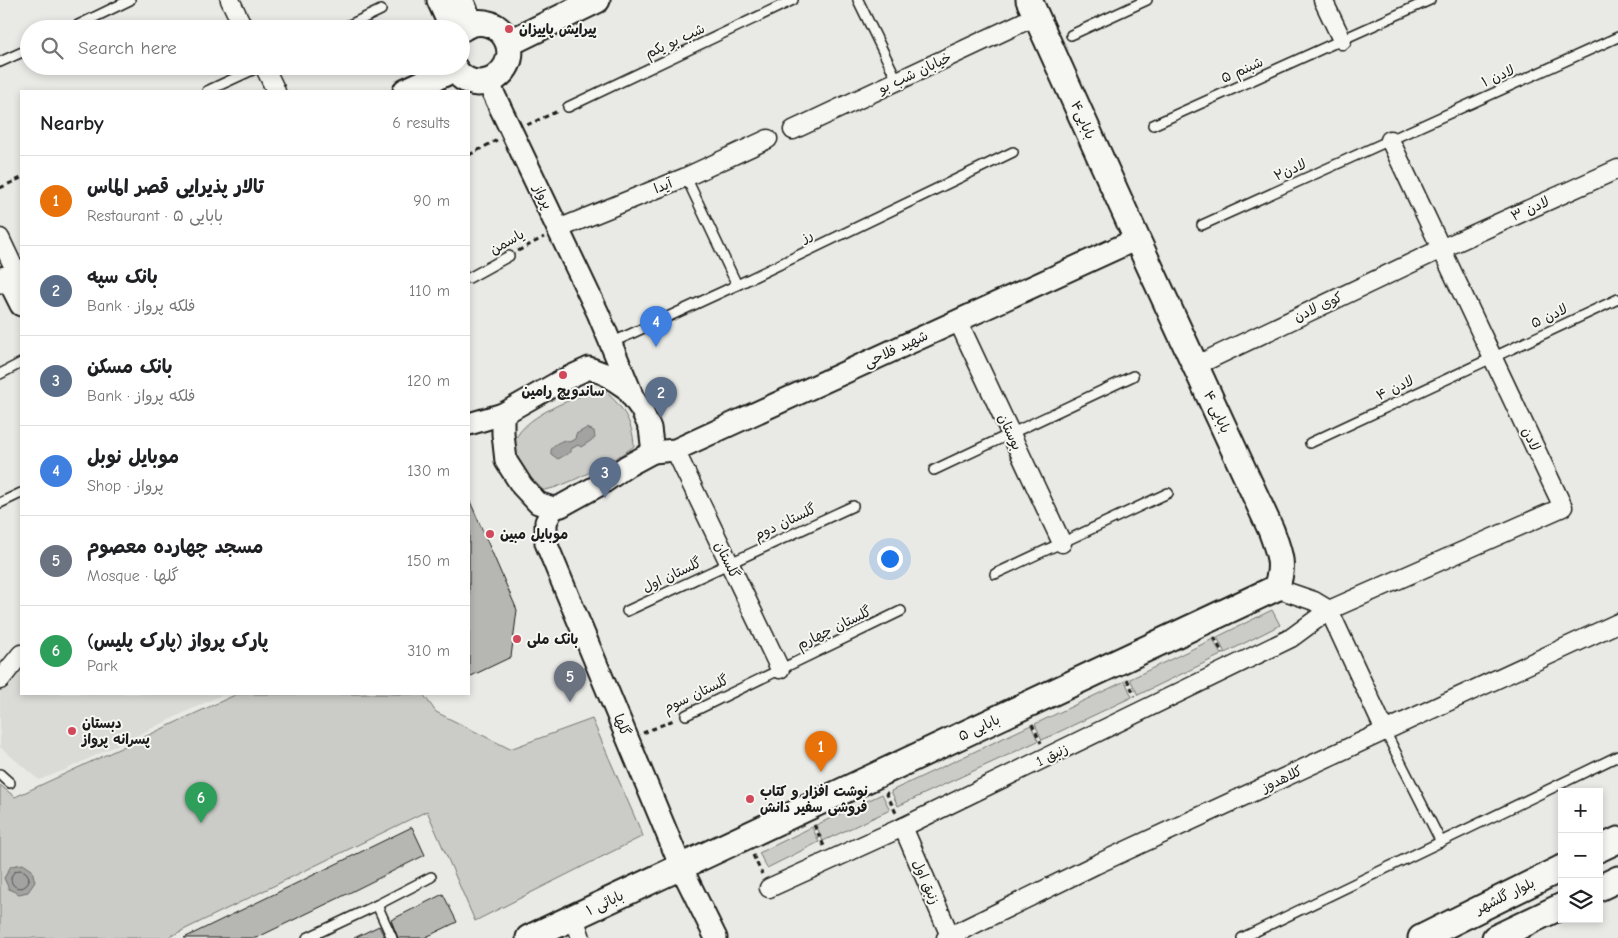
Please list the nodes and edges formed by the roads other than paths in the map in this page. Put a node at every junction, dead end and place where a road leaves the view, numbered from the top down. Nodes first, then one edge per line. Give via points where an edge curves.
1 (130, 0) edge
2 (230, 0) edge
3 (440, 0) edge
4 (460, 0) edge
5 (597, 0) edge
6 (793, 0) edge
7 (858, 0) edge
8 (1147, 0) edge
9 (1323, 0) edge
10 (1430, 0) edge
11 (1032, 8) edge
12 (381, 10) dead end
13 (89, 20) edge
14 (240, 20) edge
15 (360, 20) edge
16 (456, 20) edge
17 (461, 20) edge
18 (470, 25) edge
19 (1071, 35) dead end
20 (1618, 36) edge
21 (1342, 40) junction
22 (509, 43) junction
23 (20, 52) edge
24 (0, 62) edge
25 (242, 75) edge
26 (267, 75) edge
27 (439, 75) edge
28 (459, 75) edge
29 (488, 82) junction
30 (898, 82) junction
31 (209, 90) edge
32 (275, 90) edge
33 (408, 90) edge
34 (568, 107) road end
35 (1153, 124) dead end
36 (793, 130) dead end
37 (768, 139) dead end
38 (1390, 140) junction
39 (1014, 152) dead end
40 (1618, 169) edge
41 (686, 177) junction
42 (1202, 225) dead end
43 (558, 229) junction
44 (0, 238) edge
45 (1137, 239) junction
46 (1441, 249) junction
47 (509, 256) road end
48 (470, 277) edge
49 (9, 278) edge
50 (737, 285) junction
51 (1618, 299) edge
52 (20, 303) edge
53 (598, 312) junction
54 (958, 321) junction
55 (611, 343) junction
56 (1492, 358) junction
57 (20, 364) edge
58 (1195, 366) junction
59 (589, 368) junction
60 (0, 374) edge
61 (1133, 376) dead end
62 (634, 398) junction
63 (503, 414) junction
64 (470, 423) edge
65 (1011, 434) junction
66 (1310, 442) dead end
67 (675, 450) junction
68 (653, 452) junction
69 (934, 470) dead end
70 (1168, 492) dead end
71 (20, 493) edge
72 (0, 503) edge
73 (853, 506) dead end
74 (553, 508) junction
75 (1062, 543) junction
76 (729, 564) junction
77 (995, 574) dead end
78 (1276, 588) junction
79 (1329, 610) junction
80 (628, 611) dead end
81 (901, 611) dead end
82 (1618, 622) edge
83 (20, 655) edge
84 (780, 669) junction
85 (0, 680) edge
86 (686, 714) road end
87 (1385, 731) junction
88 (1618, 756) edge
89 (0, 774) edge
90 (10, 782) dead end
91 (903, 827) junction
92 (1618, 840) edge
93 (1441, 842) junction
94 (1603, 848) edge
95 (682, 867) junction
96 (1558, 870) edge
97 (431, 877) dead end
98 (1618, 879) edge
99 (1603, 886) edge
100 (769, 888) road end
101 (377, 905) junction
102 (1558, 908) edge
103 (578, 927) edge
104 (949, 937) edge
105 (308, 938) edge
106 (392, 938) edge
107 (529, 938) edge
108 (716, 938) edge
109 (1242, 938) edge
110 (1421, 938) edge
111 (1495, 938) edge

1 - 13 lane
2 - 14 street
3 - 16 main road
4 - 17 main road
5 - 22 main road
6 - 34 lane, شب بو یکم
7 - 30 lane
8 - 19 lane
9 - 21 street
10 - 21 lane, شبنم ۵
11 - 30 street, خیابان شب بو
11 - 45 main road, بابایی۴
12 - 15 lane
18 - 22 main road via 489,23 504,34
20 - 38 lane, لادن ۱
21 - 35 lane, شبنم ۵
22 - 29 main road via 510,52 504,71
23 - 24 lane
25 - 31 lane
26 - 32 street
27 - 33 main road
28 - 29 main road via 469,81
29 - 43 street, پرواز
30 - 36 street, خیابان شب بو
37 - 41 street, آیدا
38 - 42 lane, لادن۲
38 - 46 street, لادن
39 - 50 lane, رز
40 - 46 street, لادن ۳
41 - 43 street, آیدا
41 - 50 lane
43 - 53 street, پرواز
44 - 49 street
45 - 54 street, شهید فلاحی
45 - 58 main road, بابایی ۴
46 - 56 street, لادن
46 - 58 street, کوی لادن
47 - 48 lane, یاسمن
49 - 52 street
50 - 55 lane, رز
51 - 56 lane, لادن ۵
53 - 55 street, پرواز
53 - 59 street, پرواز via 601,346
54 - 65 street, بوستان
54 - 67 street, شهید فلاحی
55 - 62 street, پرواز
56 - 66 lane, لادن ۴
56 - 79 street, لادن via 1563,507
57 - 60 lane
58 - 78 main road, بابایی ۴ via 1271,530 1280,555 1281,574
59 - 62 street via 626,388
59 - 63 street
61 - 65 lane
62 - 68 street via 650,428
63 - 64 street
63 - 74 street via 506,461 538,503
65 - 69 lane
65 - 75 street, بوستان
67 - 68 street, شهید فلاحی
67 - 76 street, گلستان
68 - 74 street via 601,484
70 - 75 lane
71 - 72 lane
73 - 76 lane, گلستان دوم
74 - 95 street, گلها via 546,522 546,543
75 - 77 lane
76 - 80 lane, گلستان اول
76 - 84 street, گلستان
78 - 79 street via 1314,601
78 - 95 main road, ۵ بابایی
79 - 87 street
79 - 91 street, زنبق 1 via 1291,638
81 - 84 lane, گلستان چهارم
82 - 87 street, کلاهدوز
83 - 85 street
84 - 86 lane, گلستان سوم
87 - 93 lane
87 - 104 street, کلاهدوز
88 - 93 lane
89 - 90 lane
91 - 100 street, زنبق 1
91 - 104 street, زنبق اول
92 - 94 main road
93 - 109 lane
95 - 103 main road, بابائی ۱
95 - 108 street, گلها
96 - 110 main road, بلوار گلشهر
97 - 101 lane
98 - 99 main road
101 - 105 lane
101 - 106 lane
102 - 111 main road
103 - 107 main road, بابائی ۱

